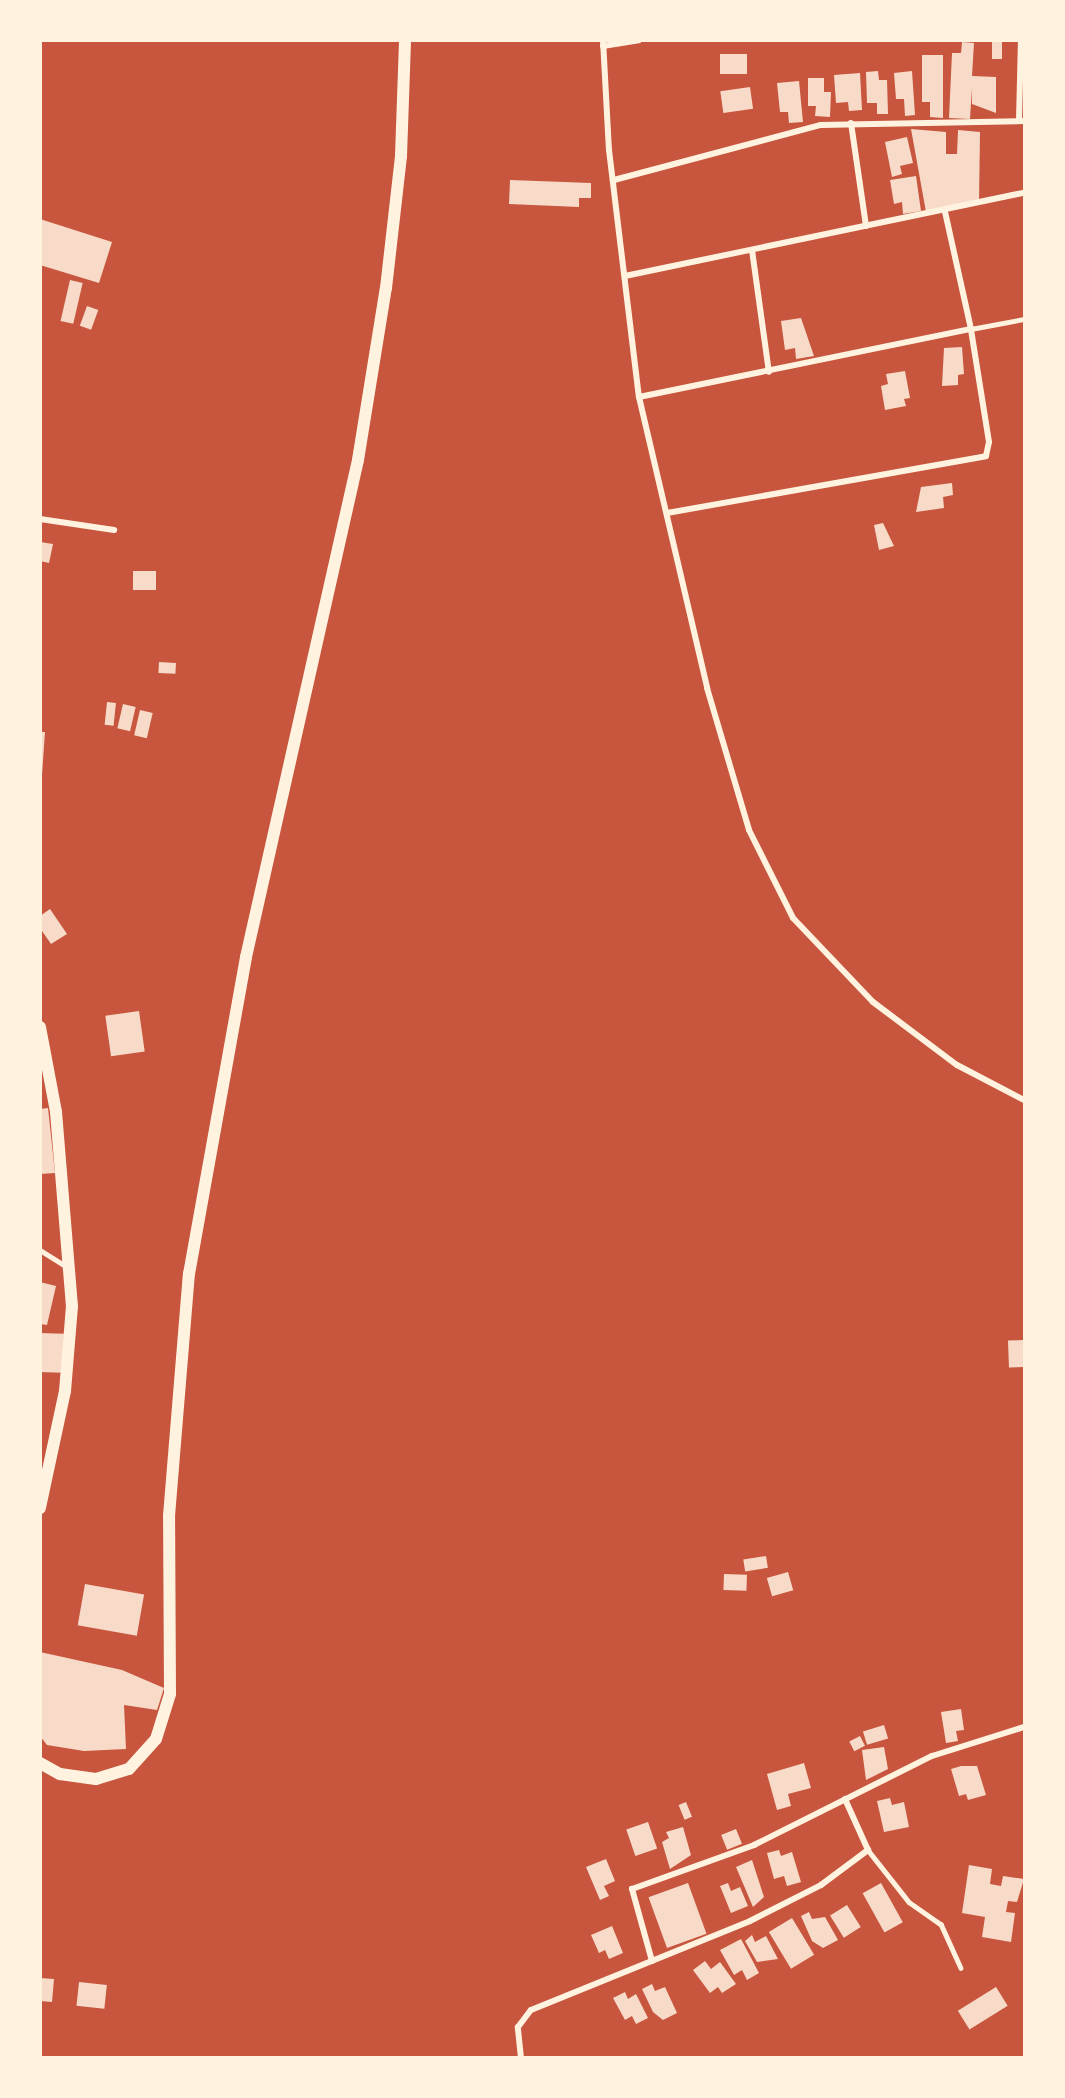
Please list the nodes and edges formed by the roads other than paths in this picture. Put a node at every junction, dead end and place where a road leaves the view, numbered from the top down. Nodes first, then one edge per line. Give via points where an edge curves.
1 (405, 40) edge
2 (639, 40) edge
3 (1020, 40) edge
4 (603, 43) edge
5 (1022, 120) edge
6 (851, 123) junction
7 (614, 180) junction
8 (1024, 193) edge
9 (945, 212) junction
10 (866, 226) junction
11 (752, 250) junction
12 (625, 276) junction
13 (1024, 319) edge
14 (971, 329) junction
15 (769, 372) junction
16 (639, 397) junction
17 (667, 513) junction
18 (40, 519) edge
19 (114, 530) dead end
20 (40, 1027) edge
21 (1024, 1100) edge
22 (40, 1250) edge
23 (68, 1268) junction
24 (40, 1508) edge
25 (1024, 1727) edge
26 (40, 1763) edge
27 (845, 1799) junction
28 (868, 1850) junction
29 (652, 1961) junction
30 (962, 1968) dead end
31 (521, 2058) edge

1 - 26 main road via 401,156 389,266 358,460 246,957 189,1275 169,1516 168,1703 156,1739 129,1768 96,1779 60,1774
2 - 4 street
3 - 5 street
4 - 7 street
5 - 6 street
6 - 7 street via 749,140
6 - 10 street
7 - 12 street
8 - 9 street
9 - 10 street
9 - 14 street
10 - 11 street
11 - 12 street
11 - 15 street
12 - 16 street
13 - 14 lane
14 - 15 street
14 - 17 street via 989,442 986,456
15 - 16 street
16 - 17 street
17 - 21 street via 707,688 749,830 793,918 873,1002 957,1065
18 - 19 street
20 - 23 main road via 56,1112
22 - 23 lane
23 - 24 main road via 65,1391
25 - 27 street via 932,1756
27 - 28 street
27 - 29 street via 754,1845 632,1889
28 - 29 street via 821,1885
28 - 30 lane via 909,1902 941,1924
29 - 31 street via 531,2010 518,2026

